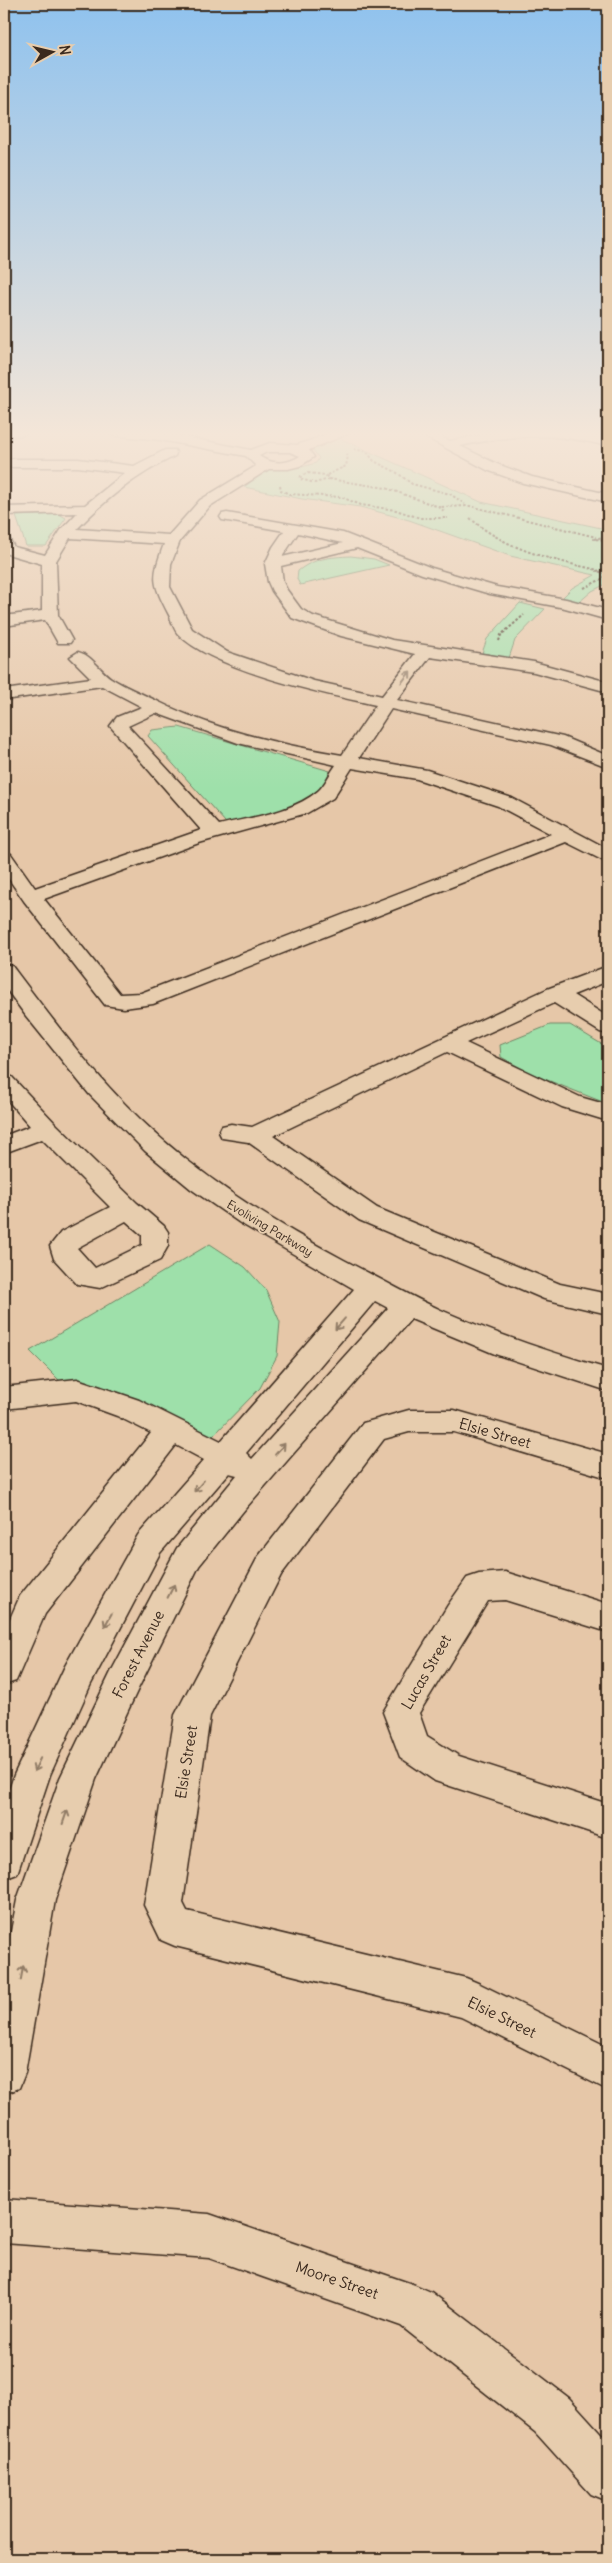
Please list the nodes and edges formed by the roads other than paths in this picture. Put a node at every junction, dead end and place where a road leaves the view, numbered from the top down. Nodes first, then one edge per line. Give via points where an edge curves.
1 (10, 551) edge
2 (55, 551) edge
3 (170, 551) edge
4 (278, 551) edge
5 (327, 551) edge
6 (377, 551) edge
7 (49, 561) junction
8 (272, 564) junction
9 (50, 614) junction
10 (608, 615) edge
11 (4, 621) edge
12 (64, 640) dead end
13 (408, 648) junction
14 (426, 651) junction
15 (78, 657) dead end
16 (104, 681) junction
17 (376, 687) junction
18 (608, 687) edge
19 (4, 695) edge
20 (387, 701) junction
21 (156, 708) junction
22 (341, 760) junction
23 (608, 762) edge
24 (214, 832) junction
25 (567, 836) junction
26 (608, 857) edge
27 (4, 858) edge
28 (31, 897) junction
29 (4, 971) edge
30 (608, 973) edge
31 (555, 994) junction
32 (608, 1027) edge
33 (447, 1043) junction
34 (4, 1082) edge
35 (608, 1113) edge
36 (46, 1129) junction
37 (4, 1145) edge
38 (128, 1209) dead end
39 (372, 1287) junction
40 (608, 1304) edge
41 (406, 1306) junction
42 (608, 1380) edge
43 (4, 1398) edge
44 (172, 1429) junction
45 (225, 1456) junction
46 (608, 1466) edge
47 (258, 1474) junction
48 (608, 1618) edge
49 (4, 1670) edge
50 (608, 1821) edge
51 (4, 1861) edge
52 (608, 2069) edge
53 (4, 2073) edge
54 (4, 2221) edge
55 (608, 2477) edge

1 - 7 street
2 - 7 street
3 - 17 street via 164,564 162,587 185,632 221,655 309,685
4 - 8 street
5 - 8 street
6 - 10 street via 427,571 495,590
7 - 9 street
8 - 13 street via 272,577 299,616 345,633
9 - 11 street
9 - 12 street
13 - 14 street
13 - 17 street
14 - 18 street via 560,674
20 -> 14 street
15 - 16 street
16 - 19 street
16 - 21 street
17 - 20 street
17 - 22 street via 356,717
20 - 22 street
20 - 23 street via 557,741
21 - 22 street via 244,739
21 - 24 street via 123,721 119,726
22 - 24 street via 326,794 316,802 259,822
22 - 25 street via 420,774 505,802
24 - 28 street
25 - 26 street
25 - 28 street via 145,999 124,1002 113,1000
27 - 28 street
29 - 39 street, Evoliving Parkway via 62,1048 139,1132 254,1221
30 - 31 street
31 - 32 street
31 - 33 street
33 - 35 street via 571,1102
33 - 40 street via 243,1133 368,1214 554,1292
34 - 36 street
36 - 37 street
36 - 38 street
39 - 41 street, Evoliving Parkway
39 -> 45 street
41 - 42 street, Evoliving Parkway via 485,1340
47 -> 41 street, Forest Avenue
43 - 44 street via 76,1390 128,1408
44 - 45 street
44 - 49 street via 32,1606
45 - 47 street
45 -> 51 street via 149,1544 77,1677 32,1775
46 - 52 street, Elsie Street via 454,1420 409,1420 374,1431 269,1566 193,1715 163,1905 175,1927 466,1998
53 -> 47 street, Forest Avenue via 36,1900 78,1778 188,1557
48 - 50 street, Lucas Street via 505,1586 479,1588 401,1712 413,1746 448,1769
54 - 55 street, Moore Street via 209,2236 415,2308 552,2415

